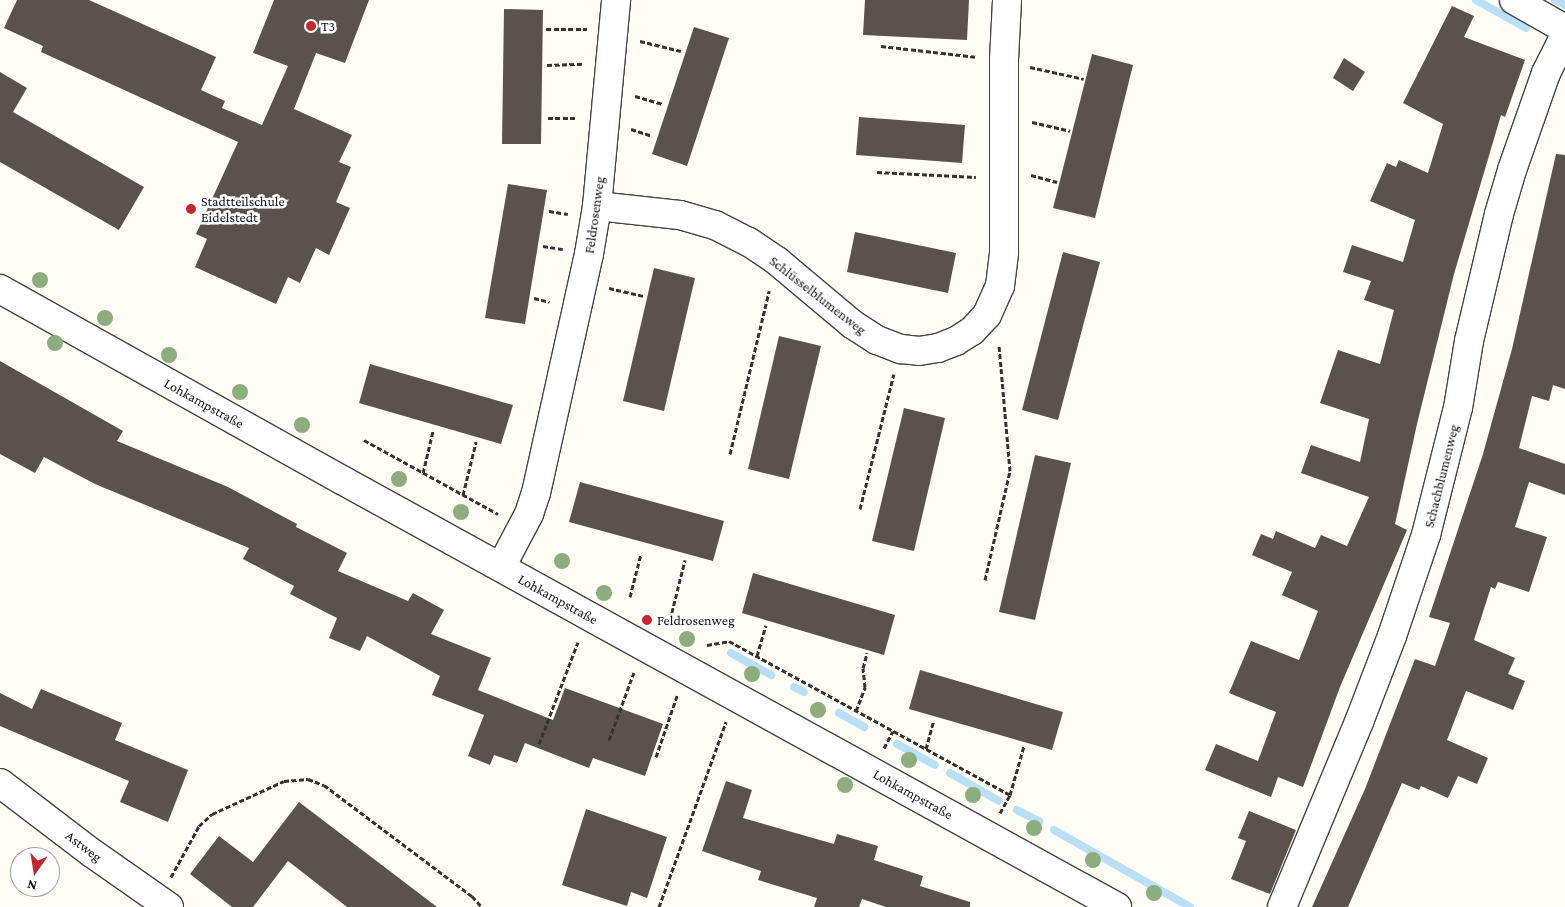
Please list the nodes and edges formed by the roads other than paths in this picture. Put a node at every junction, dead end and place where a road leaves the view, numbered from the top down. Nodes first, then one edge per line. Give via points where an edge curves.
1 (616, 0) edge
2 (1007, 0) edge
3 (1514, 0) edge
4 (1565, 29) edge
5 (1565, 35) edge
6 (584, 211) junction
7 (0, 289) edge
8 (502, 567) junction
9 (0, 783) edge
10 (169, 895) edge
11 (1118, 907) edge
12 (1282, 907) edge

1 - 6 street, Feldrosenweg
2 - 6 street, Schlüsselblumenweg via 1004,252 1000,286 987,315 972,331 938,348 901,349 877,340 852,324 777,261 750,242 715,225 680,215
3 - 4 street
5 - 12 street, Schachblumenweg via 1546,74 1499,214 1469,341 1452,438 1426,535 1362,714
6 - 8 street, Feldrosenweg via 588,254 536,493
7 - 8 street, Lohkampstraße
8 - 11 street, Lohkampstraße
9 - 10 street, Astweg via 92,853

